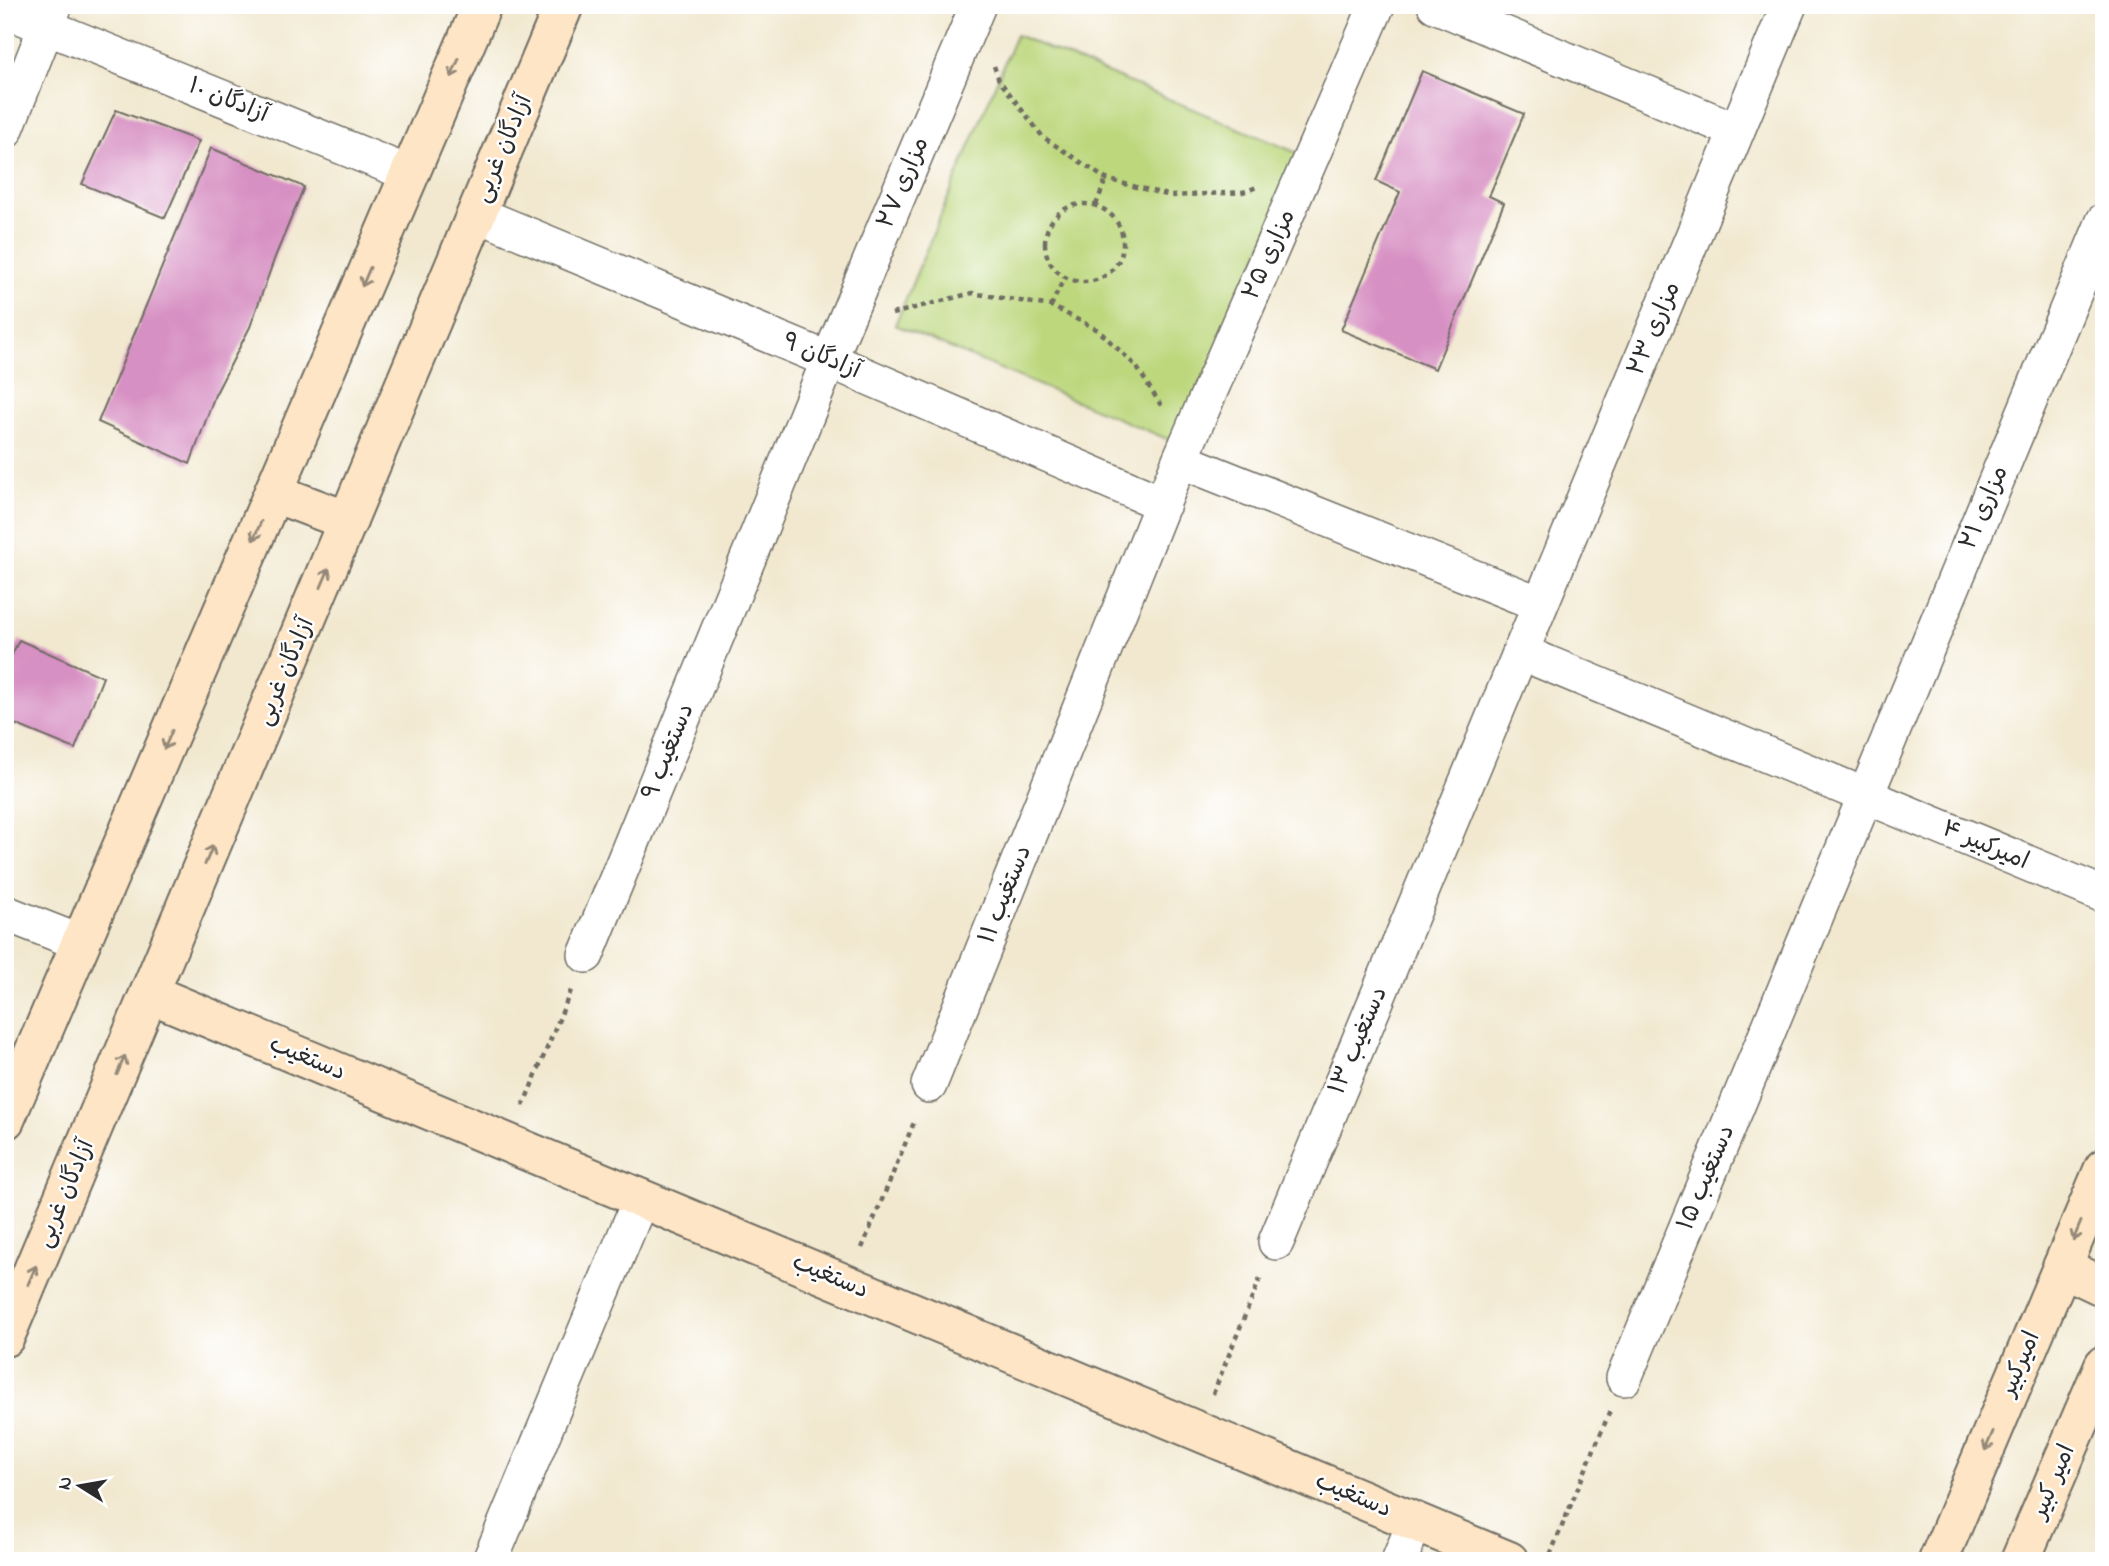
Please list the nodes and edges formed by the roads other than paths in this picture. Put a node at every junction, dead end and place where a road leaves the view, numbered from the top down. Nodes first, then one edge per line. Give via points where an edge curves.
1 (482, 5) edge
2 (564, 5) edge
3 (1377, 5) edge
4 (1435, 5) edge
5 (1789, 5) edge
6 (976, 9) edge
7 (5, 10) edge
8 (51, 17) edge
9 (5, 131) edge
10 (1737, 131) junction
11 (410, 174) junction
12 (477, 214) junction
13 (2104, 221) edge
14 (829, 360) junction
15 (1180, 460) junction
16 (274, 493) junction
17 (1163, 504) junction
18 (348, 521) junction
19 (1540, 604) junction
20 (1520, 652) junction
21 (1866, 796) junction
22 (2104, 895) edge
23 (5, 913) edge
24 (81, 943) junction
25 (586, 955) road end
26 (151, 994) junction
27 (929, 1085) road end
28 (5, 1120) edge
29 (2104, 1168) edge
30 (641, 1198) junction
31 (1276, 1242) road end
32 (2062, 1268) junction
33 (2104, 1287) edge
34 (5, 1337) edge
35 (2104, 1365) edge
36 (1624, 1378) road end
37 (1415, 1522) junction
38 (490, 1561) edge
39 (1399, 1561) edge
40 (1509, 1561) edge
41 (1938, 1561) edge
42 (2020, 1561) edge

1 -> 11 main road
2 - 12 main road, آزادگان غربی
3 - 15 street, مزاری ۲۵
4 - 10 street
5 - 10 street, مزاری ۲۳
6 - 14 street, مزاری ۲۷
7 - 8 street, آزادگان ۱۰
8 - 9 street
8 - 11 street, آزادگان ۱۰
10 - 19 street, مزاری ۲۳
11 -> 16 main road
12 - 14 street, آزادگان ۹
12 - 18 main road, آزادگان غربی
13 - 21 street, مزاری ۲۱
14 - 17 street, آزادگان ۹
14 - 25 street, دستغیب ۹
15 - 17 street, مزاری ۲۵
15 - 19 street
16 - 18 main road
16 -> 24 main road
17 - 27 street, دستغیب ۱۱
26 -> 18 main road, آزادگان غربی
19 - 20 street, مزاری ۲۳
20 - 21 street, امیرکبیر ۴
20 - 31 street, دستغیب ۱۳
21 - 22 street, امیرکبیر ۴
21 - 36 street, دستغیب ۱۵
23 - 24 street
24 - 28 main road
26 - 30 main road, دستغیب
34 -> 26 main road, آزادگان غربی
29 -> 32 main road, امیرکبیر
30 - 37 main road, دستغیب
30 - 38 street
32 - 33 main road
32 -> 41 main road, امیرکبیر
35 - 42 main road, امیر کبیر
37 - 39 street
37 - 40 main road, دستغیب

